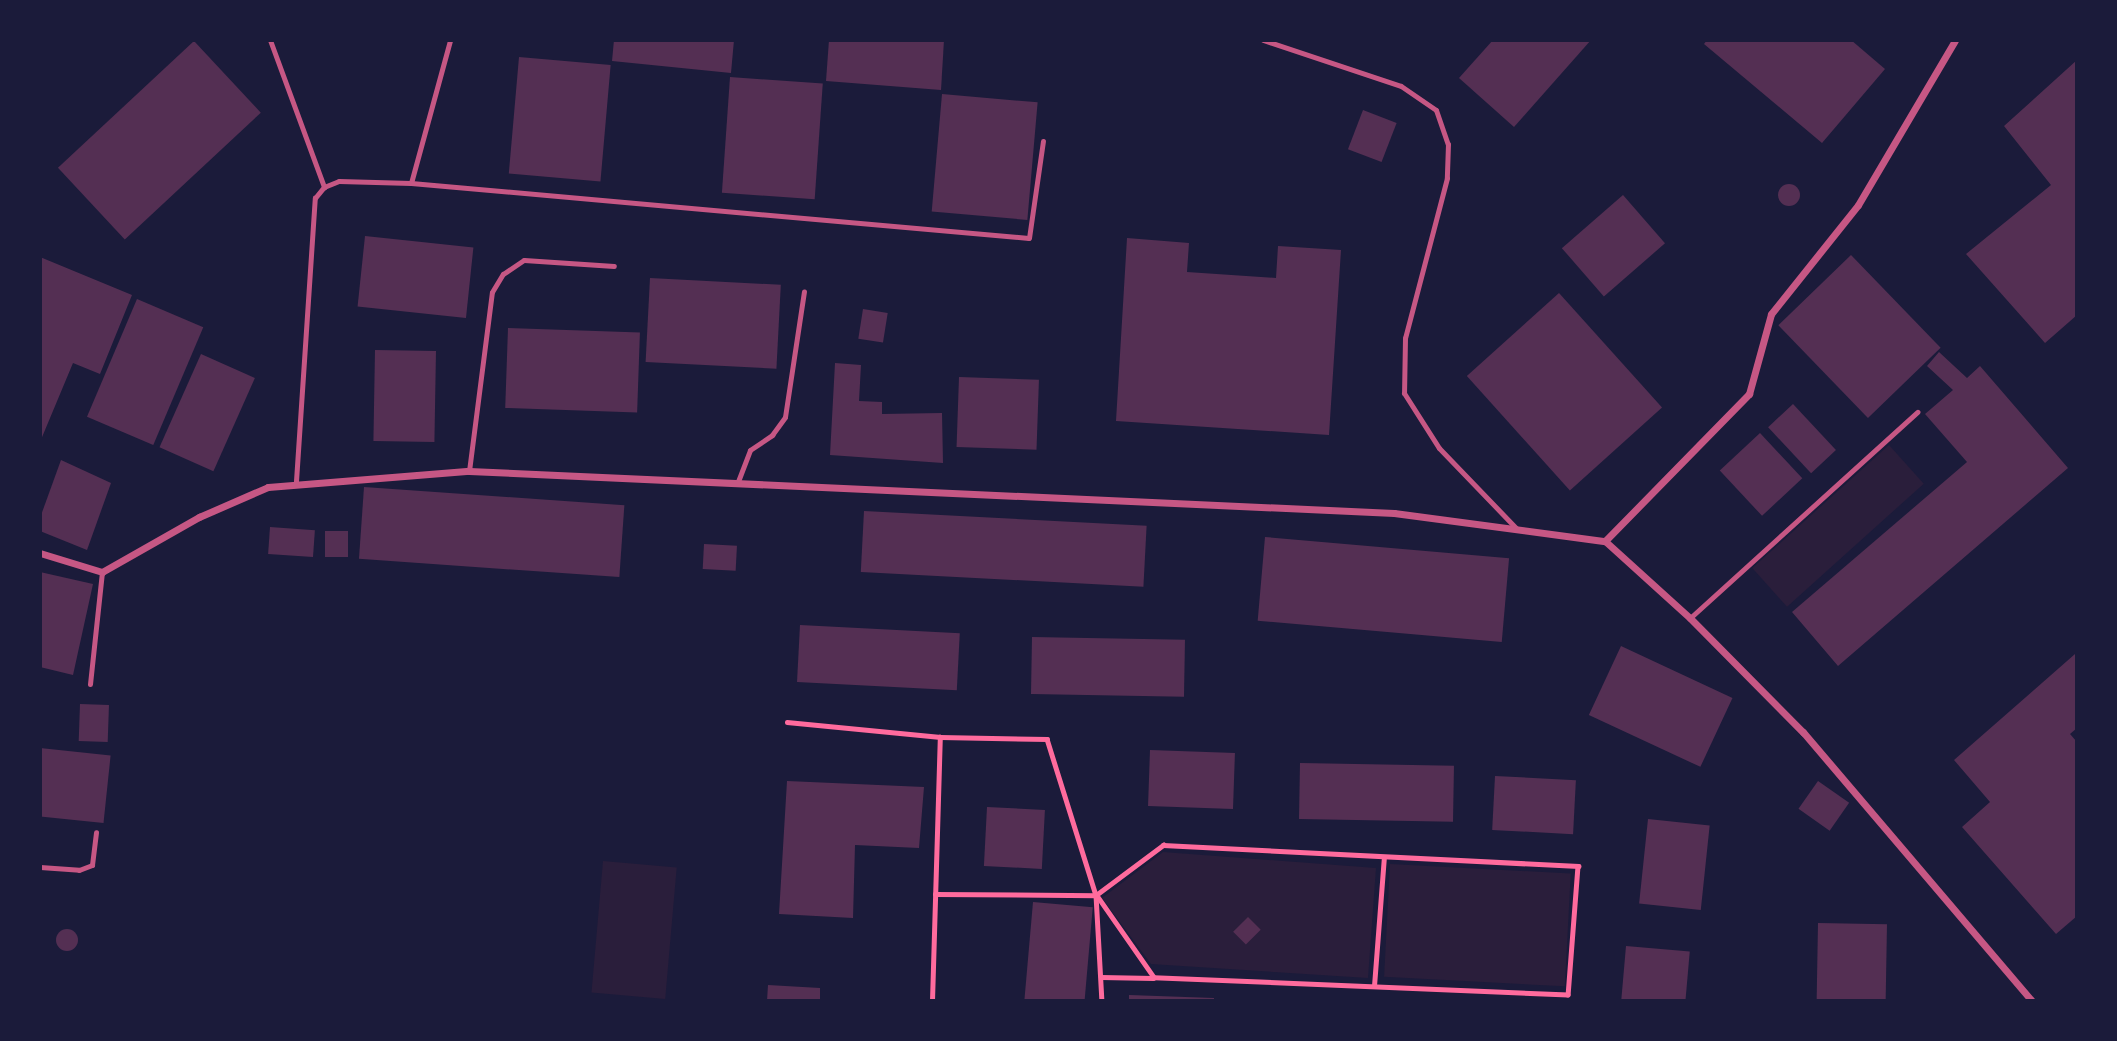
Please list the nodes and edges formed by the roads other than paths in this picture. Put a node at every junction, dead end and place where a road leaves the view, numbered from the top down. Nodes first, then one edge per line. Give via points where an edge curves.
1 (270, 40) edge
2 (450, 40) edge
3 (1263, 40) edge
4 (1955, 40) edge
5 (1275, 42) edge
6 (1043, 141) dead end
7 (411, 183) junction
8 (324, 187) junction
9 (614, 266) dead end
10 (804, 291) dead end
11 (1917, 412) dead end
12 (469, 471) junction
13 (296, 481) junction
14 (737, 484) junction
15 (1517, 529) junction
16 (1605, 541) junction
17 (40, 553) edge
18 (102, 572) junction
19 (1690, 618) junction
20 (90, 684) dead end
21 (96, 832) dead end
22 (40, 867) edge
23 (2032, 1001) edge

1 - 8 lane
2 - 7 lane
3 - 5 lane
4 - 16 street via 1858,205 1771,314 1749,394
5 - 15 lane via 1401,86 1436,110 1448,144 1447,178 1405,338 1404,393 1440,447
6 - 7 lane via 1029,238
7 - 8 lane via 339,181
8 - 13 lane via 316,198
9 - 12 lane via 524,260 503,274 492,292
10 - 14 lane via 785,417 772,435 750,450
11 - 19 lane
12 - 13 street
12 - 14 street
13 - 18 street via 268,487 199,517
14 - 15 street via 1394,513
15 - 16 street
16 - 19 street
17 - 18 street
18 - 20 lane
19 - 23 street via 1803,732
21 - 22 lane via 92,865 79,870

